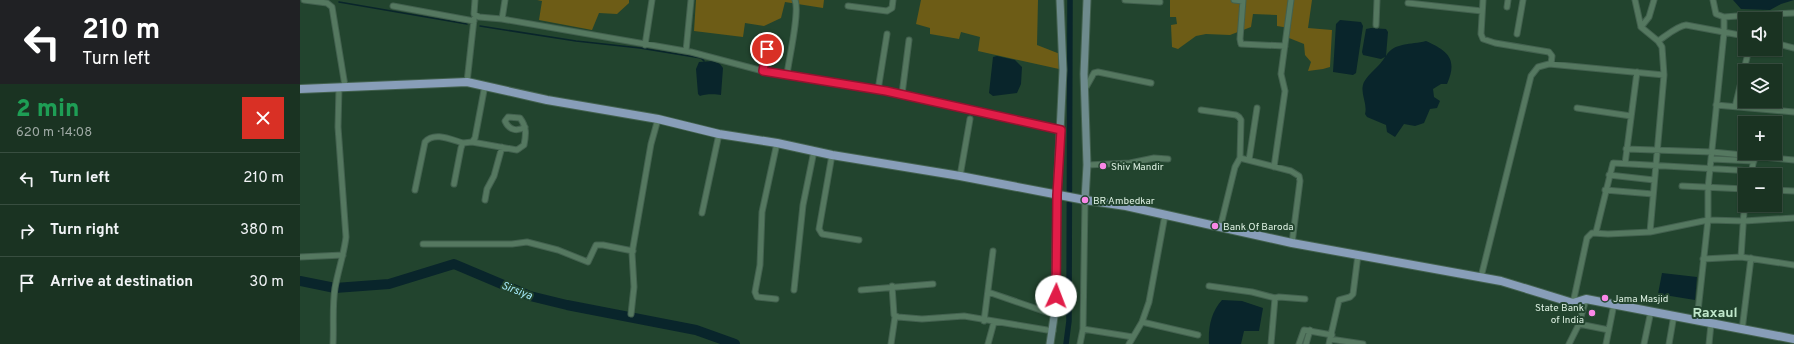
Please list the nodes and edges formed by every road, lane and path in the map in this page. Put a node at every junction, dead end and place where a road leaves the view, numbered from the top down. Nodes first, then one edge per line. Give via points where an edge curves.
1 (304, 0) edge
2 (476, 0) edge
3 (505, 0) edge
4 (652, 0) edge
5 (691, 0) edge
6 (795, 0) edge
7 (893, 0) edge
8 (1060, 0) edge
9 (1086, 0) edge
10 (1125, 0) edge
11 (1234, 0) edge
12 (1291, 0) edge
13 (1377, 0) edge
14 (1483, 0) edge
15 (1508, 0) edge
16 (1523, 0) edge
17 (1635, 0) edge
18 (1654, 0) edge
19 (1713, 0) edge
20 (1243, 1) edge
21 (1160, 2) dead end
22 (1408, 3) dead end
23 (393, 6) dead end
24 (848, 6) dead end
25 (1507, 8) dead end
26 (1482, 11) junction
27 (1794, 13) edge
28 (474, 14) junction
29 (1782, 14) edge
30 (1724, 18) junction
31 (1738, 18) edge
32 (502, 19) junction
33 (474, 21) junction
34 (1376, 25) dead end
35 (1641, 27) junction
36 (1724, 33) junction
37 (887, 34) dead end
38 (1518, 34) dead end
39 (1738, 35) edge
40 (769, 39) dead end
41 (909, 40) dead end
42 (1658, 41) junction
43 (645, 45) junction
44 (1782, 45) edge
45 (1285, 46) junction
46 (1794, 48) edge
47 (686, 51) junction
48 (1747, 56) edge
49 (1551, 64) junction
50 (763, 71) junction
51 (1637, 72) junction
52 (787, 74) junction
53 (1664, 75) junction
54 (468, 82) junction
55 (1151, 83) dead end
56 (484, 85) junction
57 (342, 86) junction
58 (300, 89) edge
59 (878, 90) junction
60 (1084, 90) junction
61 (902, 94) junction
62 (1716, 105) junction
63 (1735, 106) junction
64 (1256, 108) dead end
65 (1577, 108) dead end
66 (1201, 110) dead end
67 (1794, 112) edge
68 (1632, 116) junction
69 (658, 119) junction
70 (970, 120) dead end
71 (525, 127) dead end
72 (1061, 130) junction
73 (719, 134) junction
74 (472, 142) junction
75 (463, 143) junction
76 (777, 143) junction
77 (502, 147) junction
78 (1626, 149) junction
79 (1657, 150) junction
80 (814, 151) junction
81 (1712, 152) junction
82 (832, 155) junction
83 (1738, 156) edge
84 (1240, 158) junction
85 (1168, 159) dead end
86 (1712, 159) junction
87 (1738, 159) edge
88 (1249, 160) junction
89 (1782, 160) edge
90 (1794, 160) edge
91 (1087, 164) junction
92 (1625, 164) junction
93 (1655, 165) junction
94 (1274, 167) junction
95 (1711, 168) junction
96 (1738, 171) edge
97 (1610, 175) junction
98 (960, 176) junction
99 (1654, 180) junction
100 (454, 184) dead end
101 (1682, 186) dead end
102 (1708, 188) junction
103 (1738, 188) edge
104 (415, 190) dead end
105 (1606, 190) junction
106 (1782, 190) edge
107 (1794, 191) edge
108 (1653, 194) junction
109 (1060, 196) junction
110 (485, 200) dead end
111 (1081, 200) junction
112 (1744, 212) edge
113 (702, 213) dead end
114 (1165, 215) junction
115 (1794, 218) edge
116 (1708, 220) junction
117 (1744, 221) junction
118 (1220, 228) junction
119 (1596, 232) junction
120 (1650, 232) junction
121 (859, 240) dead end
122 (1292, 243) junction
123 (423, 244) dead end
124 (633, 251) junction
125 (993, 251) dead end
126 (343, 254) junction
127 (1358, 255) junction
128 (300, 257) edge
129 (1741, 257) junction
130 (1751, 258) junction
131 (1703, 259) junction
132 (1794, 265) edge
133 (1481, 277) junction
134 (933, 284) dead end
135 (892, 286) junction
136 (1209, 286) dead end
137 (794, 290) dead end
138 (861, 290) dead end
139 (988, 292) junction
140 (1275, 298) junction
141 (776, 299) dead end
142 (1305, 299) dead end
143 (1586, 299) junction
144 (1573, 303) junction
145 (1614, 304) junction
146 (1651, 311) junction
147 (631, 314) dead end
148 (1055, 315) junction
149 (1674, 315) junction
150 (895, 316) junction
151 (1697, 320) junction
152 (984, 321) junction
153 (994, 322) junction
154 (1142, 322) junction
155 (1579, 324) junction
156 (1711, 324) junction
157 (1083, 329) junction
158 (1310, 330) junction
159 (1609, 330) junction
160 (1742, 330) junction
161 (1053, 331) junction
162 (1198, 335) dead end
163 (1133, 336) junction
164 (1330, 339) edge
165 (1794, 339) edge
166 (333, 344) edge
167 (891, 344) edge
168 (988, 344) edge
169 (1050, 344) edge
170 (1080, 344) edge
171 (1129, 344) edge
172 (1271, 344) edge
173 (1300, 344) edge
174 (1306, 344) edge
175 (1363, 344) edge
176 (1569, 344) edge
177 (1606, 344) edge
178 (1644, 344) edge
179 (1669, 344) edge
180 (1709, 344) edge

1 - 57 street via 327,3 332,7
2 - 28 street
3 - 32 street
4 - 43 street
5 - 47 street
6 - 52 street via 796,18
7 - 24 street via 892,8 887,11
8 - 72 street via 1063,70
9 - 60 street
10 - 21 street
11 - 20 street
12 - 45 street
13 - 34 street
14 - 26 street
15 - 25 street
16 - 38 street
17 - 35 street
18 - 35 street via 1649,17
19 - 30 street via 1716,14
20 - 45 street via 1241,44
22 - 26 street
23 - 33 street
26 - 49 street via 1483,39 1549,52 1552,56
27 - 29 street
28 - 32 street via 479,17
28 - 33 street
30 - 31 street
30 - 36 street
32 - 43 street
33 - 54 street
35 - 42 street
36 - 39 street
36 - 42 street via 1680,25
36 - 62 street
37 - 59 street
40 - 50 street
41 - 61 street
42 - 53 street via 1664,54
43 - 47 street
44 - 46 street
45 - 94 street via 1281,74 1285,91
47 - 50 street
48 - 63 street
49 - 51 street
49 - 133 street via 1538,67 1531,76
50 - 52 street
51 - 53 street
51 - 68 street
52 - 59 street
53 - 79 street
54 - 56 main road
54 - 57 main road
55 - 60 street via 1098,72 1094,73
56 - 69 main road via 547,100
56 - 74 street via 475,138
57 - 58 main road
57 - 126 street via 338,127 346,237
59 - 61 street
60 - 91 street
61 - 72 street
62 - 63 street
62 - 81 street
63 - 67 street
64 - 88 street
65 - 68 street
66 - 84 street via 1239,117
68 - 78 street
69 - 73 main road
69 - 124 street via 651,144
70 - 98 street
71 - 77 street via 524,145 521,148 517,150
72 - 109 street
73 - 76 main road
73 - 113 street
74 - 75 street
74 - 77 street
75 - 100 street
75 - 104 street via 432,136 428,138
76 - 80 main road
76 - 141 street via 762,212 760,265 755,292 757,297
77 - 110 street
78 - 79 street
78 - 92 street
79 - 81 street
79 - 93 street
80 - 82 main road
80 - 137 street via 803,205
81 - 83 street
81 - 86 street
82 - 98 main road
82 - 121 street via 819,230 822,234
84 - 88 street
84 - 118 street via 1235,168
85 - 91 street
86 - 87 street
86 - 95 street
88 - 94 street
89 - 90 street
91 - 111 street
92 - 93 street
92 - 97 street via 1613,162
93 - 95 street
93 - 99 street
94 - 122 street via 1299,176
95 - 96 street
95 - 102 street
97 - 99 street
97 - 105 street
98 - 109 main road
99 - 108 street
101 - 102 street
102 - 103 street
102 - 116 street
105 - 108 street
105 - 119 street
106 - 107 street
108 - 120 street
109 - 111 main road
109 - 148 street
111 - 114 main road via 1126,206
111 - 157 street
112 - 117 street
114 - 118 main road
114 - 154 street via 1149,302
115 - 117 street
116 - 117 street
116 - 120 street
116 - 131 street
117 - 129 street
118 - 122 main road
119 - 120 street
119 - 144 street via 1587,238
122 - 127 main road
123 - 124 street via 527,242 558,250 588,262 596,245
124 - 147 street via 634,287
125 - 139 street
126 - 128 street
126 - 166 street via 335,288
127 - 133 main road
127 - 164 street via 1353,294 1339,300
129 - 130 street
129 - 131 street
130 - 132 street
130 - 160 street
131 - 151 street
133 - 144 main road
134 - 135 street
135 - 138 street
135 - 150 street
136 - 140 street
139 - 148 street
139 - 152 street
140 - 142 street
140 - 172 street
143 - 144 main road
143 - 145 main road
143 - 155 street
145 - 146 main road
145 - 159 street
146 - 149 main road
146 - 178 street
148 - 161 street
149 - 151 main road
149 - 179 street
150 - 152 street via 922,319 964,316
150 - 167 street
151 - 156 main road
152 - 153 street
153 - 161 street
153 - 168 street
154 - 162 street
154 - 163 street
155 - 159 street
155 - 176 street
156 - 160 main road
156 - 180 street
157 - 163 street
157 - 170 street
158 - 164 street
158 - 173 street via 1302,332
158 - 174 street
159 - 177 street
160 - 165 main road
161 - 169 street
163 - 171 street
164 - 175 street

